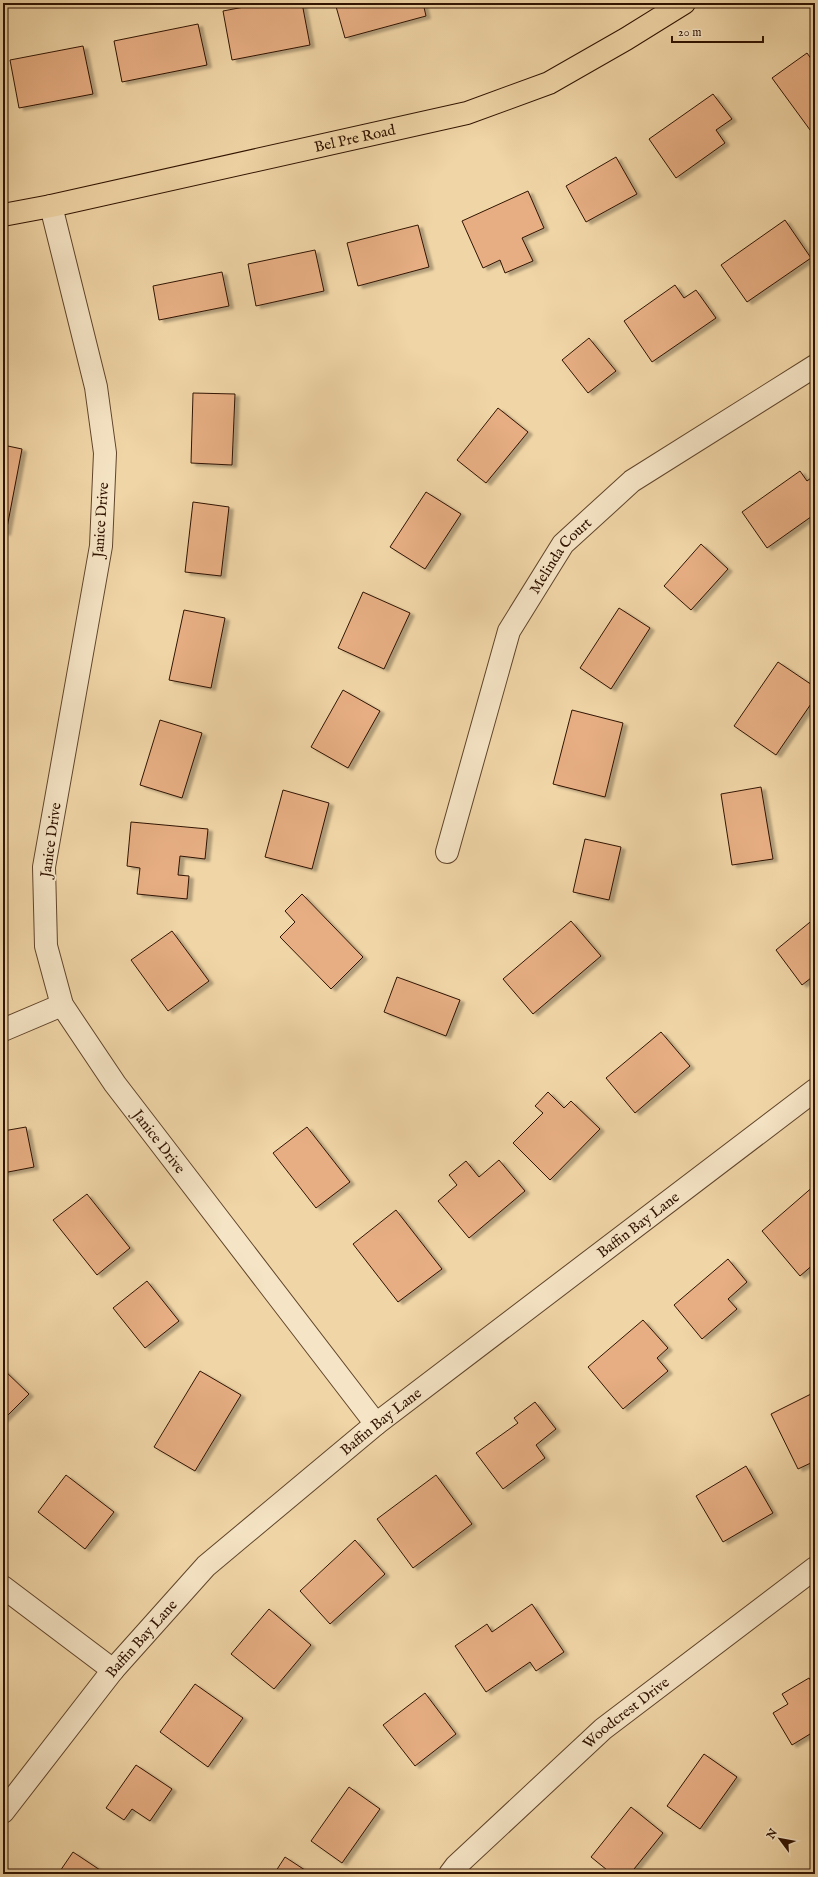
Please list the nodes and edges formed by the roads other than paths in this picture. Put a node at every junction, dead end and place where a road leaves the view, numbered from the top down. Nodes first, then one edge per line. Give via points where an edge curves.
1 (684, 3) edge
2 (51, 206) junction
3 (3, 215) edge
4 (815, 366) edge
5 (447, 852) dead end
6 (62, 1005) junction
7 (3, 1030) edge
8 (815, 1090) edge
9 (376, 1424) junction
10 (815, 1568) edge
11 (3, 1587) edge
12 (113, 1670) junction
13 (3, 1812) edge
14 (450, 1874) edge

1 - 2 main road, Bel Pre Road via 550,83 467,113
2 - 3 main road, Bel Pre Road
2 - 6 street, Janice Drive via 96,387 105,453 101,546 44,867 46,946
4 - 5 street, Melinda Court via 632,481 563,544 509,631
6 - 7 street
6 - 9 street, Janice Drive via 115,1084
8 - 9 street, Baffin Bay Lane
9 - 12 street, Baffin Bay Lane via 206,1566
10 - 14 street, Woodcrest Drive via 603,1729
11 - 12 street
12 - 13 street, Baffin Bay Lane

